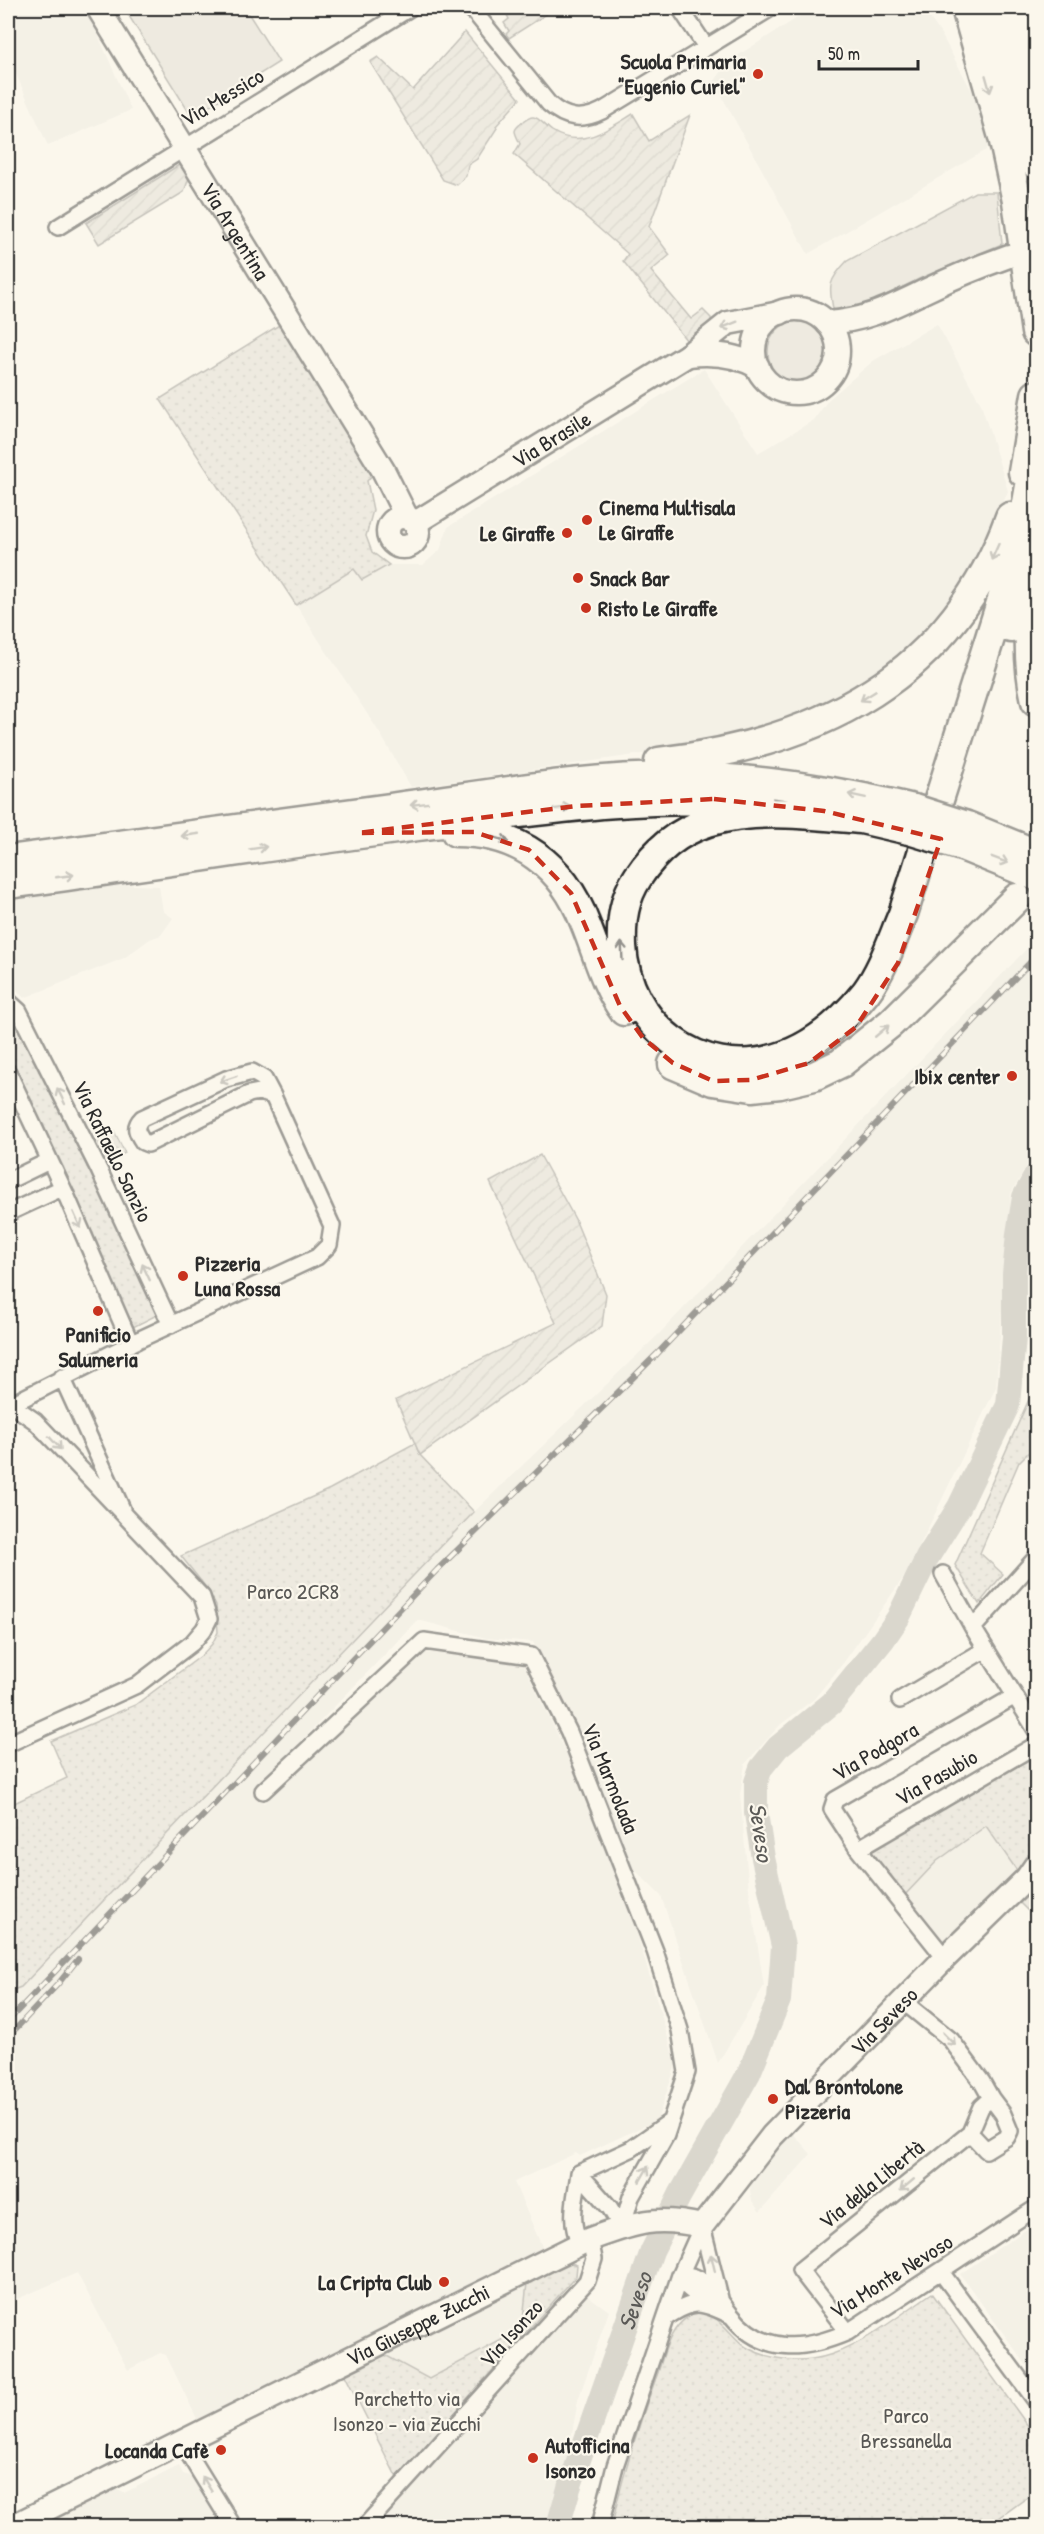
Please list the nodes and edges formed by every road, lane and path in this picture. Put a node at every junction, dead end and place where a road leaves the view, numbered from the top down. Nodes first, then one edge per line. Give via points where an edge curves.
1 (98, 8) edge
2 (410, 8) edge
3 (471, 8) edge
4 (680, 8) edge
5 (771, 8) edge
6 (966, 8) edge
7 (993, 8) edge
8 (1017, 8) edge
9 (706, 47) junction
10 (1033, 58) edge
11 (1036, 79) edge
12 (184, 147) junction
13 (1036, 164) edge
14 (58, 227) dead end
15 (1009, 256) dead end
16 (780, 313) junction
17 (878, 314) junction
18 (827, 322) junction
19 (1036, 332) edge
20 (838, 348) junction
21 (688, 355) junction
22 (758, 367) junction
23 (1036, 395) edge
24 (1036, 452) edge
25 (404, 522) joint
26 (1036, 566) edge
27 (1036, 582) edge
28 (1036, 701) edge
29 (468, 798) junction
30 (861, 819) junction
31 (911, 820) junction
32 (358, 833) junction
33 (965, 836) junction
34 (1036, 854) edge
35 (8, 860) edge
36 (1036, 876) edge
37 (8, 884) edge
38 (1017, 898) dead end
39 (8, 1000) edge
40 (8, 1072) edge
41 (713, 1082) junction
42 (273, 1096) junction
43 (50, 1161) junction
44 (8, 1181) edge
45 (62, 1188) junction
46 (8, 1214) edge
47 (171, 1325) junction
48 (132, 1344) junction
49 (62, 1377) junction
50 (9, 1403) edge
51 (125, 1517) junction
52 (1036, 1558) edge
53 (943, 1574) dead end
54 (973, 1628) junction
55 (986, 1649) junction
56 (1015, 1696) junction
57 (900, 1700) dead end
58 (1036, 1730) edge
59 (8, 1744) edge
60 (1036, 1745) edge
61 (264, 1791) dead end
62 (858, 1849) junction
63 (1033, 1873) edge
64 (945, 1958) junction
65 (904, 2002) junction
66 (991, 2098) junction
67 (671, 2121) junction
68 (970, 2133) junction
69 (579, 2173) junction
70 (1036, 2208) edge
71 (691, 2223) junction
72 (622, 2228) junction
73 (585, 2241) junction
74 (941, 2272) junction
75 (680, 2276) junction
76 (714, 2302) junction
77 (667, 2317) junction
78 (848, 2332) junction
79 (1036, 2401) edge
80 (182, 2442) junction
81 (13, 2526) edge
82 (233, 2526) edge
83 (365, 2526) edge
84 (600, 2526) edge

1 - 12 street, Via Argentina
2 - 12 street, Via Messico
3 - 9 street via 542,97 555,109 573,117 602,111
4 - 9 street
5 - 9 street
6 -> 19 highway via 1008,159 1027,257
7 - 13 highway
8 - 10 highway
10 - 11 highway
12 - 14 street, Via Messico
12 - 25 street, Via Argentina via 375,456
15 - 17 street
16 - 18 street via 793,309 808,311
16 -> 21 street, Via Brasile via 728,323
16 - 22 street via 766,322 758,334
17 - 18 street
17 - 20 street
18 - 20 street
20 - 22 street via 829,378 808,391 792,393 780,389 768,382
21 - 22 street via 729,355
21 - 25 street, Via Brasile
23 -> 29 highway via 1016,499 986,573 931,645 891,682 852,706 755,745 705,757 536,777
24 -> 30 highway via 1021,537 1000,606 903,914 867,990 821,1037 776,1059 750,1063 717,1061 683,1050 657,1029 634,999 623,964 621,935 628,892 649,860 674,837 708,822 779,813
26 - 41 highway via 987,694 916,919 878,998 856,1027 831,1050 809,1063 751,1080
27 - 28 highway via 1029,625 1029,664
31 -> 29 highway via 848,795 682,777 590,781
29 -> 35 highway
30 - 31 highway
32 -> 30 highway via 576,806 714,799 792,806
31 - 33 highway, bridge
37 -> 32 highway
32 -> 41 highway via 474,832 502,838 529,850 554,870 571,892 620,1006 643,1038 673,1063
33 - 34 highway
33 -> 36 highway
41 -> 38 highway via 752,1087 780,1084 814,1076 841,1063 891,1023
47 -> 39 street, Via Raffaello Sanzio via 99,1170 19,1011
40 - 43 street
42 -> 42 street via 264,1079 252,1072 226,1079 142,1118 136,1128 148,1144 249,1094
42 - 47 street via 332,1227 329,1245 317,1257
43 - 44 street
43 - 45 street
45 - 46 street
45 -> 48 street
47 - 48 street
48 - 49 street
49 - 50 street
49 - 51 street
50 -> 51 street via 34,1421
51 - 59 street via 202,1597 208,1619 204,1629 137,1685
52 - 54 street
53 - 54 street
54 - 55 street
55 - 56 street
55 - 57 street
56 - 58 street
56 - 62 street, Via Podgora via 835,1800 832,1809
60 - 62 street, Via Pasubio
61 - 67 street, Via Marmolada via 424,1641 531,1656 569,1731 602,1813 655,1951 680,2030 687,2072
62 - 64 street, Via Podgora
63 - 64 street, Via Seveso
64 - 65 street, Via Seveso
65 -> 66 street via 951,2040
65 - 71 street, Via Seveso
66 - 68 street, Via della Libertà via 981,2107
66 - 68 street via 1010,2131 1007,2137 986,2150
67 - 69 street via 631,2149
72 -> 67 street, Via Marmolada via 631,2197
68 -> 78 street, Via della Libertà via 800,2270
69 - 72 street
69 - 73 street, Via Isonzo via 574,2231
70 - 74 street, Via Monte Nevoso
71 - 72 street, Via Giuseppe Zucchi via 641,2221
71 - 75 street
76 -> 71 street
72 - 73 street, Via Giuseppe Zucchi
73 - 80 street, Via Giuseppe Zucchi
73 - 83 street, Via Isonzo via 594,2259 587,2281
74 - 78 street, Via Monte Nevoso
74 - 79 street
75 - 76 street, Via Monte Nevoso via 688,2288
75 - 77 street
76 - 77 street via 689,2305
76 - 78 street, Via Monte Nevoso via 769,2343 821,2344
77 - 84 street via 615,2466
80 - 81 street, Via Giuseppe Zucchi
82 -> 80 street

